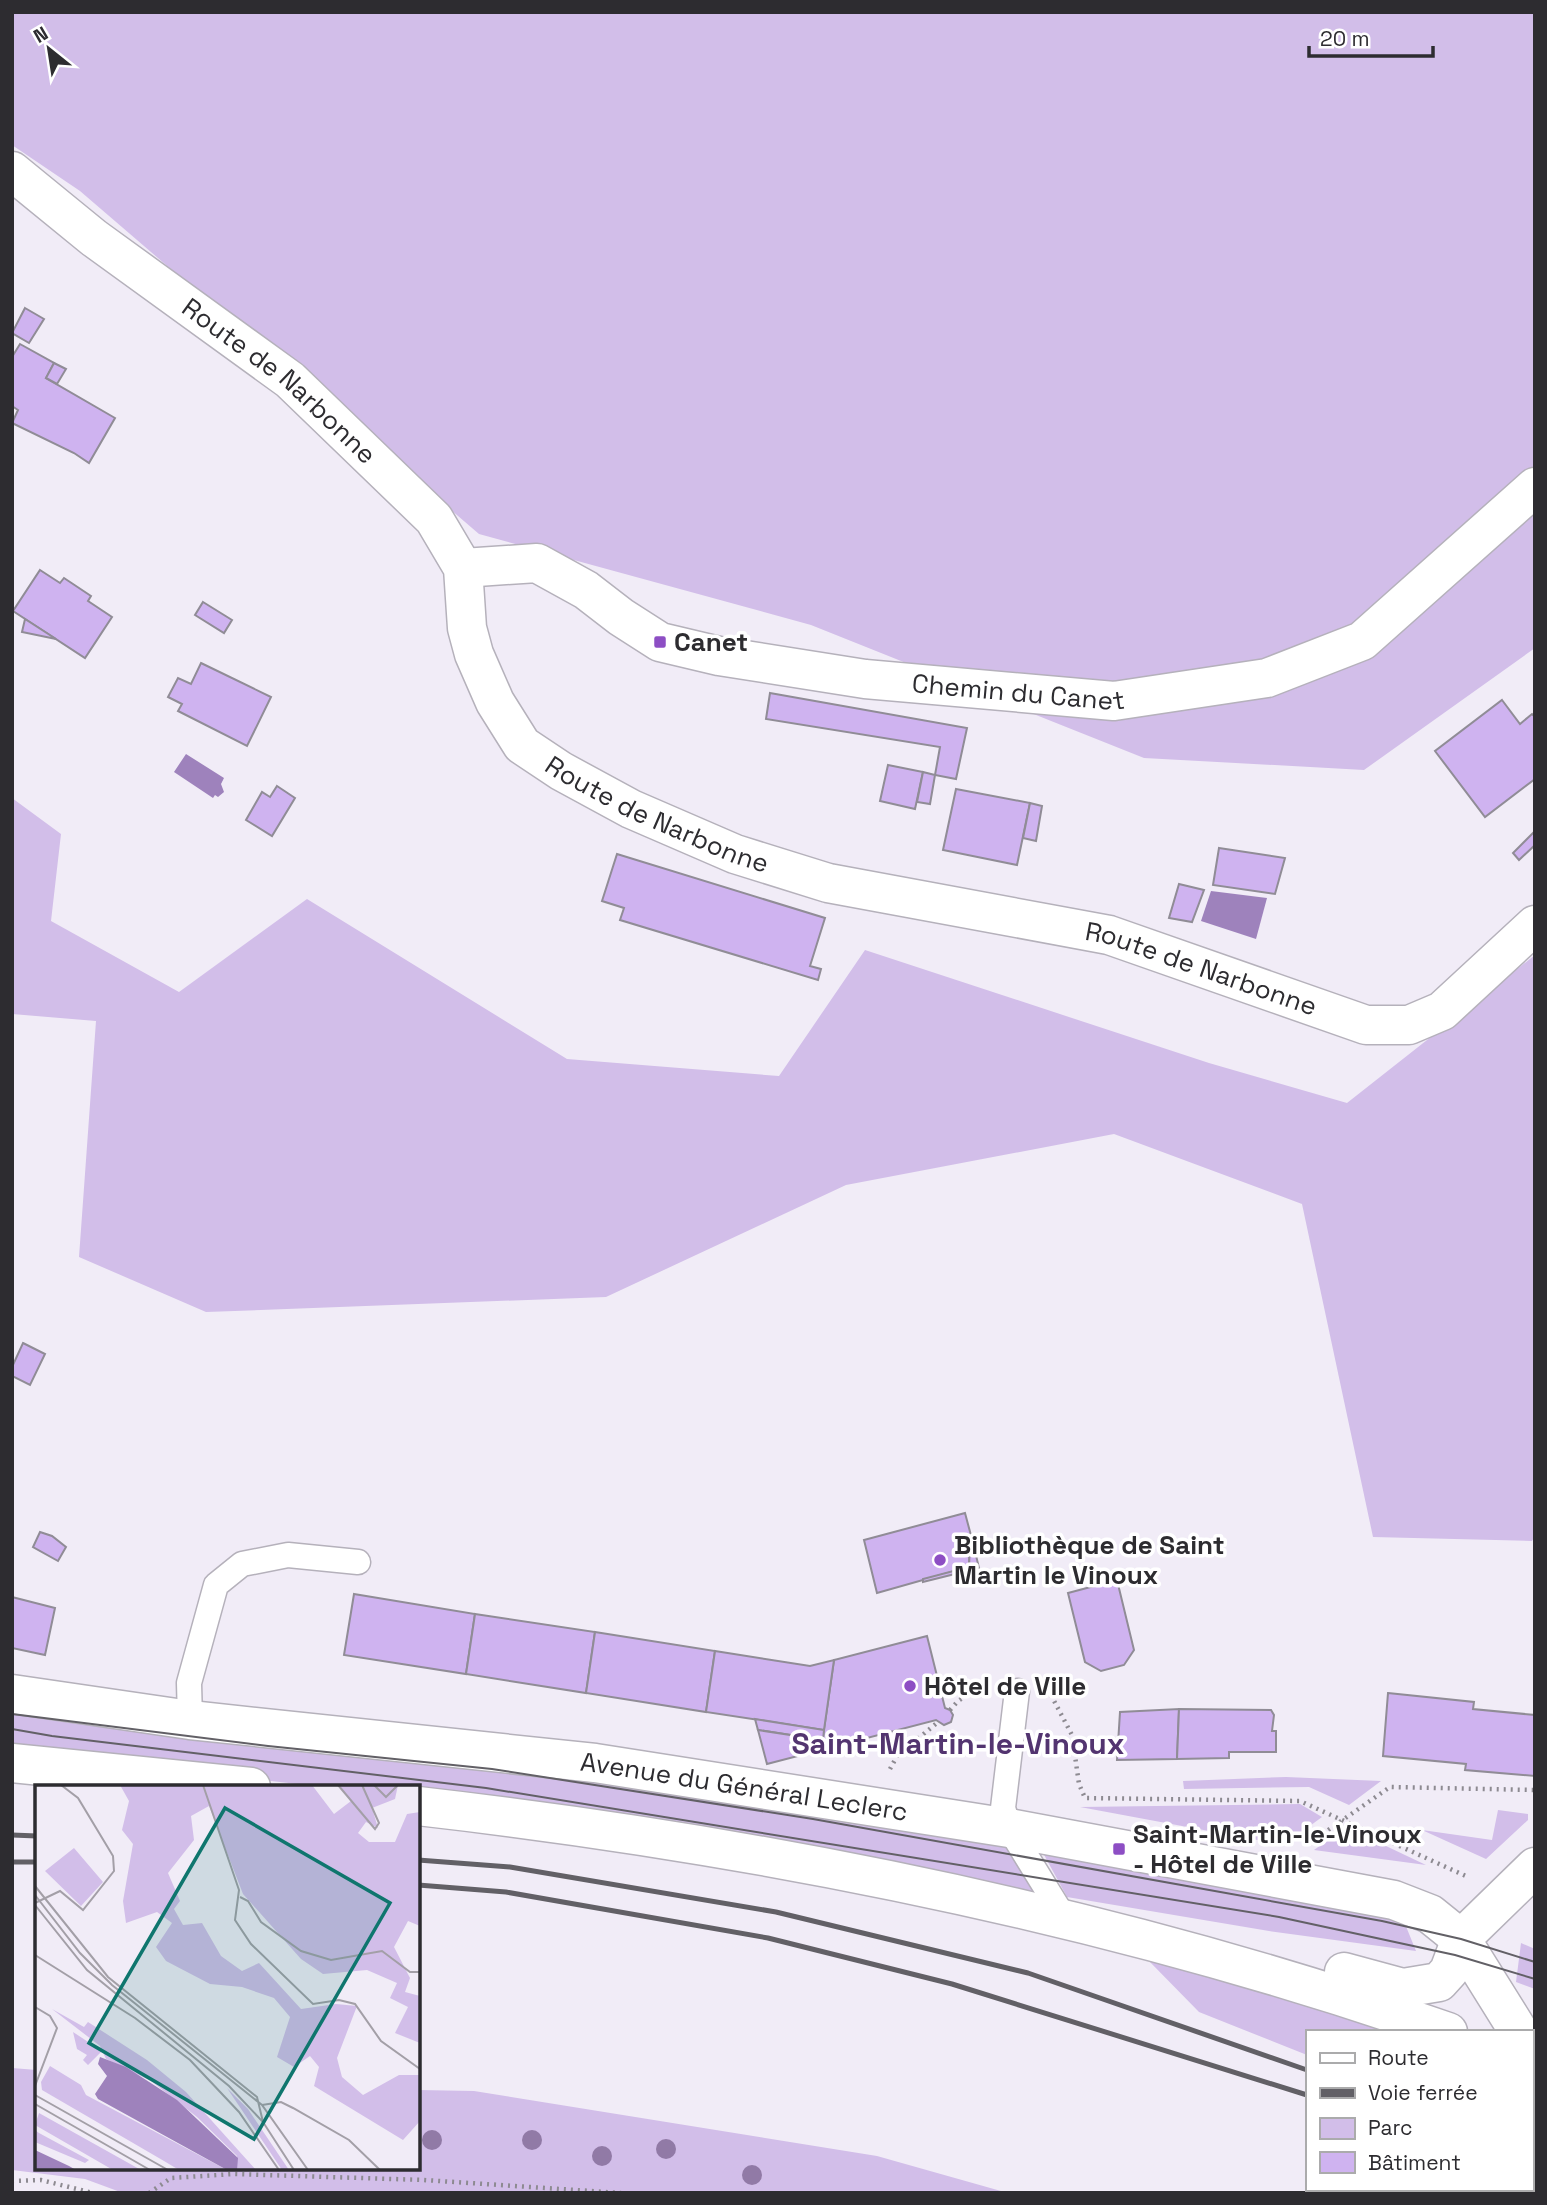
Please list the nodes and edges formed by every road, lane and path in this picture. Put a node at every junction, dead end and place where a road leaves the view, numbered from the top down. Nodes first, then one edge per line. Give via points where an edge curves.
1 (12, 171) edge
2 (1535, 487) edge
3 (463, 568) junction
4 (1535, 925) edge
5 (358, 1562) dead end
6 (993, 1679) dead end
7 (1017, 1691) dead end
8 (1049, 1692) dead end
9 (12, 1694) edge
10 (950, 1710) dead end
11 (190, 1720) junction
12 (938, 1723) dead end
13 (12, 1763) edge
14 (888, 1773) dead end
15 (231, 1785) edge
16 (1535, 1790) edge
17 (420, 1806) edge
18 (1343, 1820) junction
19 (1009, 1828) junction
20 (1300, 1849) dead end
21 (1535, 1867) edge
22 (1506, 1894) junction
23 (1065, 1919) junction
24 (1455, 1955) junction
25 (1220, 1959) junction
26 (1442, 2030) edge
27 (1467, 2030) edge
28 (1517, 2030) edge
29 (12, 2181) edge
30 (93, 2193) edge
31 (149, 2193) edge
32 (621, 2193) edge

1 - 3 main road, Route de Narbonne via 94,238 290,380 434,520
2 - 3 main road, Chemin du Canet via 1362,641 1267,678 1114,701 865,679 719,656 660,642 586,590 537,563
3 - 4 main road, Route de Narbonne via 467,628 474,654 495,702 522,745 631,808 735,854 828,883 1109,935 1366,1025 1409,1025 1442,1010
5 - 11 lane via 288,1555 242,1564 216,1585 189,1683
6 - 10 path
7 - 19 lane via 1003,1808
8 - 18 path via 1072,1735 1085,1798 1300,1801
9 - 11 main road, Avenue du Général Leclerc
11 - 19 main road, Avenue du Général Leclerc via 595,1763
12 - 14 path via 897,1756
13 - 15 main road
16 - 18 path via 1390,1787
17 - 23 main road via 793,1860
18 - 20 path
18 - 22 path
19 - 23 lane
19 - 24 main road, Avenue du Général Leclerc via 1394,1900 1430,1914
21 - 22 main road
22 - 24 main road
23 - 25 main road
24 - 25 main road via 1439,1982 1403,1988 1277,1955
24 - 27 main road via 1456,2007
24 - 28 main road, Avenue du Général Leclerc
25 - 26 main road
29 - 30 path via 41,2180
31 - 32 path via 171,2178 234,2174 411,2179

